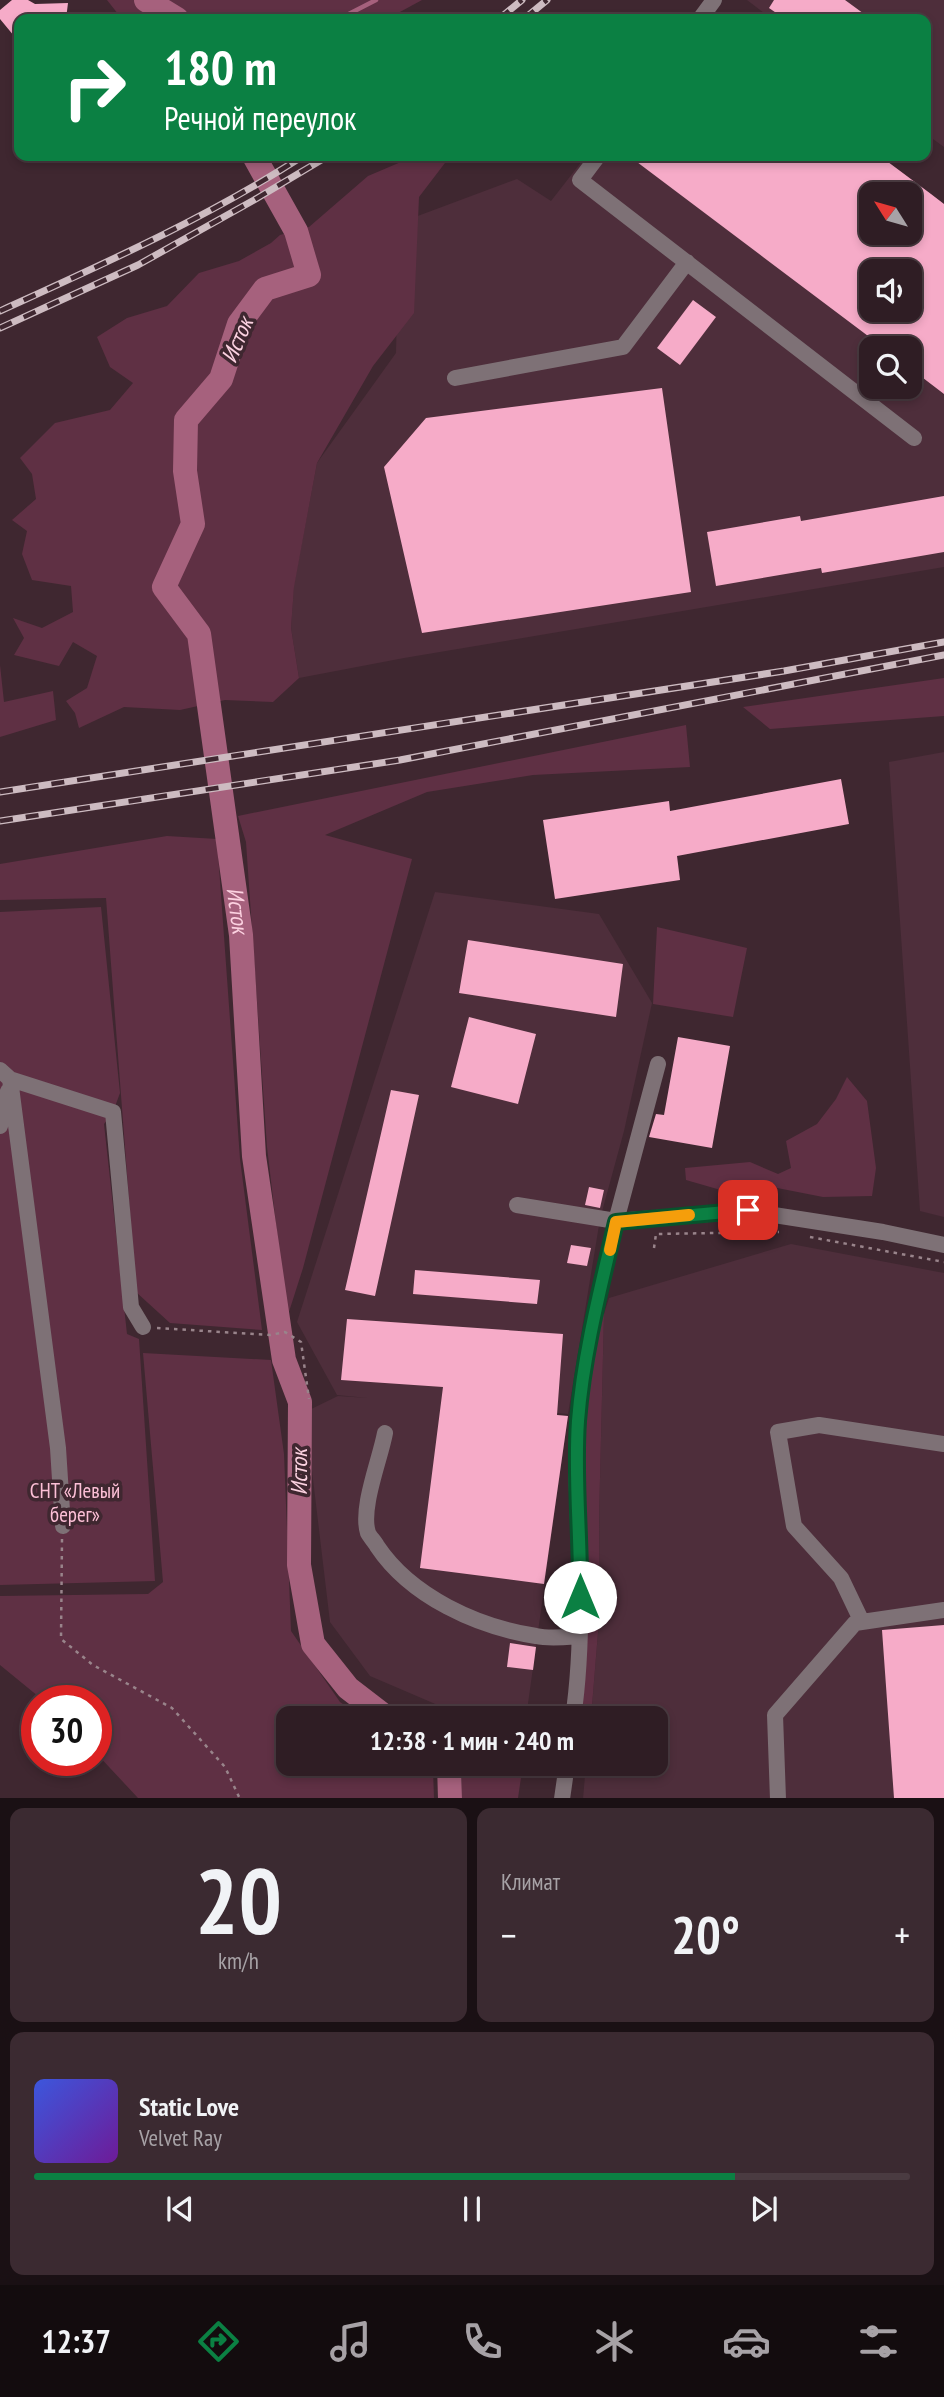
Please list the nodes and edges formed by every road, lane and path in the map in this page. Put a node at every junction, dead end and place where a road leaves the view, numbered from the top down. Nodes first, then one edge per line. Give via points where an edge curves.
1 (594, 161) edge
2 (687, 262) junction
3 (455, 377) dead end
4 (914, 438) dead end
5 (658, 1064) dead end
6 (5, 1074) edge
7 (0, 1126) edge
8 (517, 1205) dead end
9 (616, 1222) junction
10 (783, 1232) dead end
11 (810, 1237) dead end
12 (944, 1245) edge
13 (653, 1248) dead end
14 (944, 1262) edge
15 (143, 1327) joint
16 (309, 1399) dead end
17 (385, 1433) dead end
18 (944, 1444) edge
19 (63, 1526) joint
20 (944, 1610) edge
21 (862, 1622) junction
22 (579, 1636) junction
23 (575, 1706) edge
24 (565, 1776) edge
25 (240, 1798) edge
26 (562, 1798) edge
27 (778, 1798) edge

1 - 2 street via 580,180
2 - 3 street via 623,347
2 - 4 street
5 - 9 street
6 - 7 street
6 - 15 street via 113,1112 131,1307
6 - 19 street via 58,1448
8 - 9 street
9 - 12 street via 748,1210
9 - 22 street via 595,1311 578,1419
10 - 13 path via 656,1234
11 - 14 path
15 - 16 path via 270,1335 285,1332 301,1342
17 - 22 street via 367,1503 368,1533 390,1566 426,1594 475,1620 538,1637
18 - 21 street via 819,1425 778,1432 794,1526 841,1578
19 - 25 path via 61,1639 93,1665 172,1708 225,1767
20 - 21 street
21 - 27 street via 855,1623 775,1715
22 - 23 street
24 - 26 street

